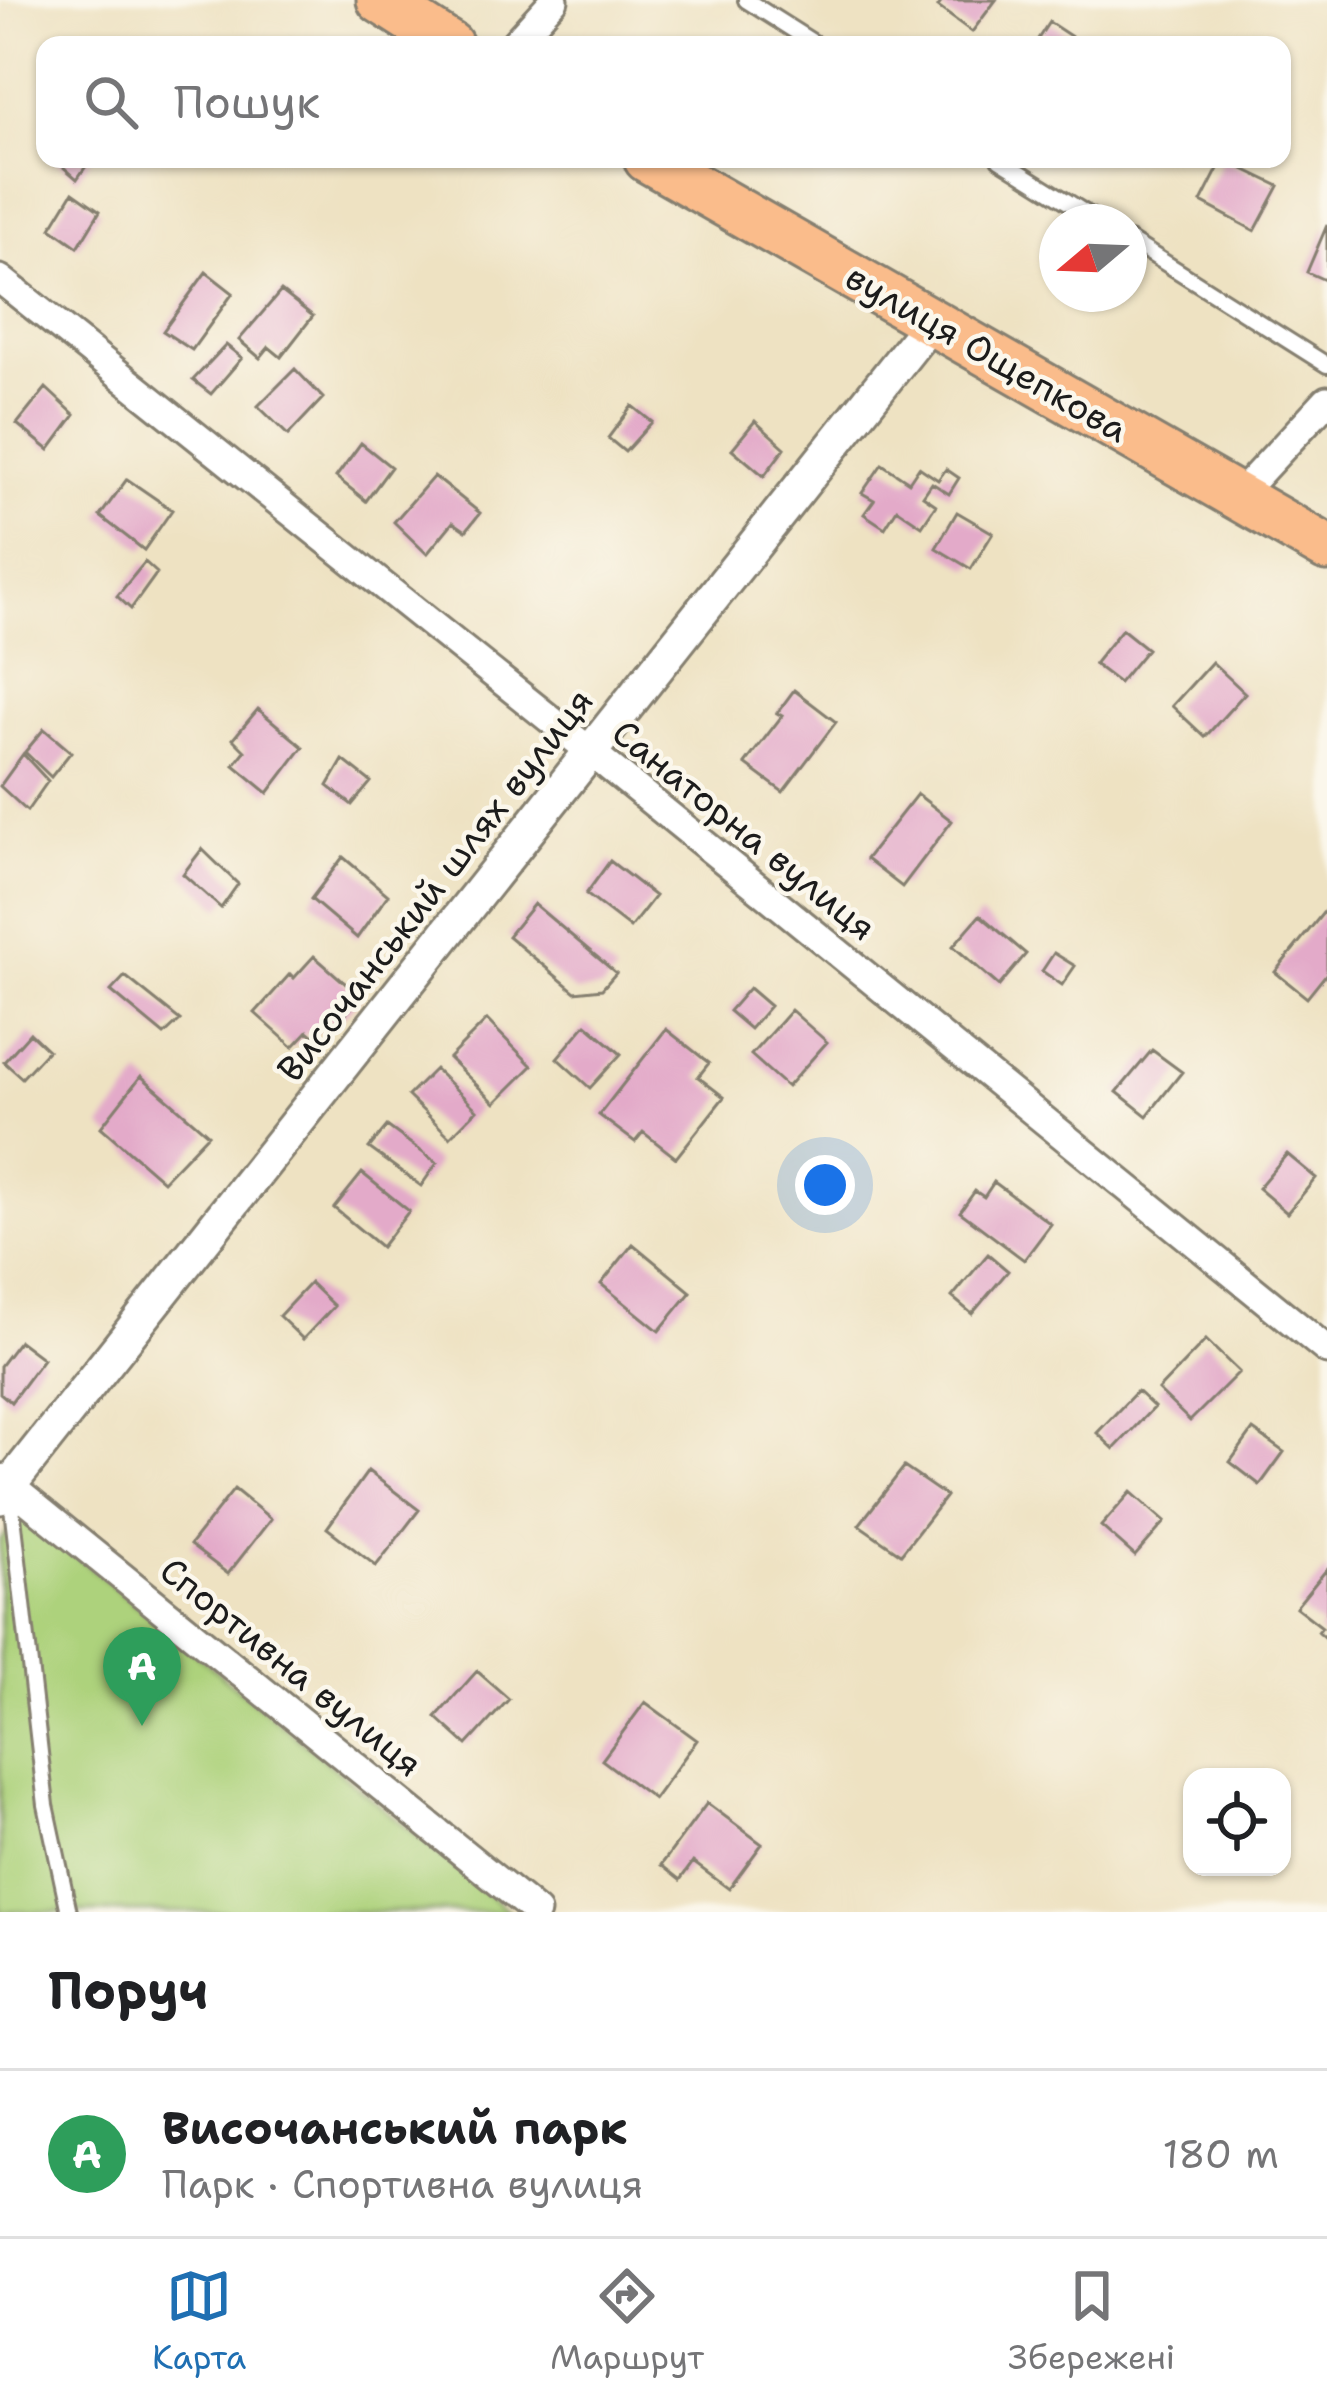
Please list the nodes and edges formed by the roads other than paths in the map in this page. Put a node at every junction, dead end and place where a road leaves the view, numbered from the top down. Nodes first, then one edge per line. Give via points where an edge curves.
1 (380, 0) edge
2 (554, 0) edge
3 (746, 0) edge
4 (436, 36) edge
5 (521, 36) edge
6 (803, 36) edge
7 (663, 168) edge
8 (1013, 168) edge
9 (1071, 204) edge
10 (1147, 251) edge
11 (0, 279) edge
12 (931, 322) junction
13 (1327, 364) edge
14 (1327, 400) edge
15 (1238, 497) junction
16 (1327, 548) edge
17 (591, 752) junction
18 (1327, 1350) edge
19 (3, 1487) edge
20 (70, 1912) edge
21 (536, 1912) edge

1 - 4 highway
2 - 5 street
3 - 6 lane
7 - 12 highway, вулиця Ощепкова
8 - 9 lane
10 - 13 lane
11 - 17 street, Санаторна вулиця
12 - 15 highway, вулиця Ощепкова
12 - 17 street, Височанський шлях вулиця
14 - 15 street
15 - 16 highway, вулиця Ощепкова
17 - 18 street, Санаторна вулиця
17 - 19 street, Височанський шлях вулиця
19 - 20 lane via 46,1805
19 - 21 street, Спортивна вулиця

